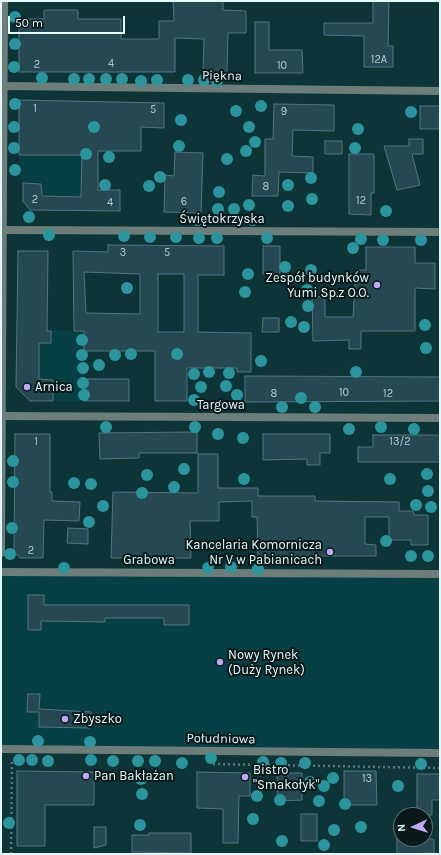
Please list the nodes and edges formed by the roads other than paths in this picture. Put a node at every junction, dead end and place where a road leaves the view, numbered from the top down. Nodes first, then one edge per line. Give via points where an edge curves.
1 (4, 1) edge
2 (4, 86) junction
3 (440, 90) edge
4 (3, 202) edge
5 (4, 230) junction
6 (440, 232) edge
7 (1, 416) edge
8 (440, 418) edge
9 (1, 553) edge
10 (1, 572) edge
11 (440, 574) edge
12 (1, 750) edge
13 (440, 753) edge

1 - 2 street
2 - 3 street, Piękna
2 - 4 street
4 - 5 street
5 - 6 street, Świętokrzyska
5 - 7 street
7 - 8 street, Targowa
7 - 9 street
10 - 11 street, Grabowa
12 - 13 street, Południowa

